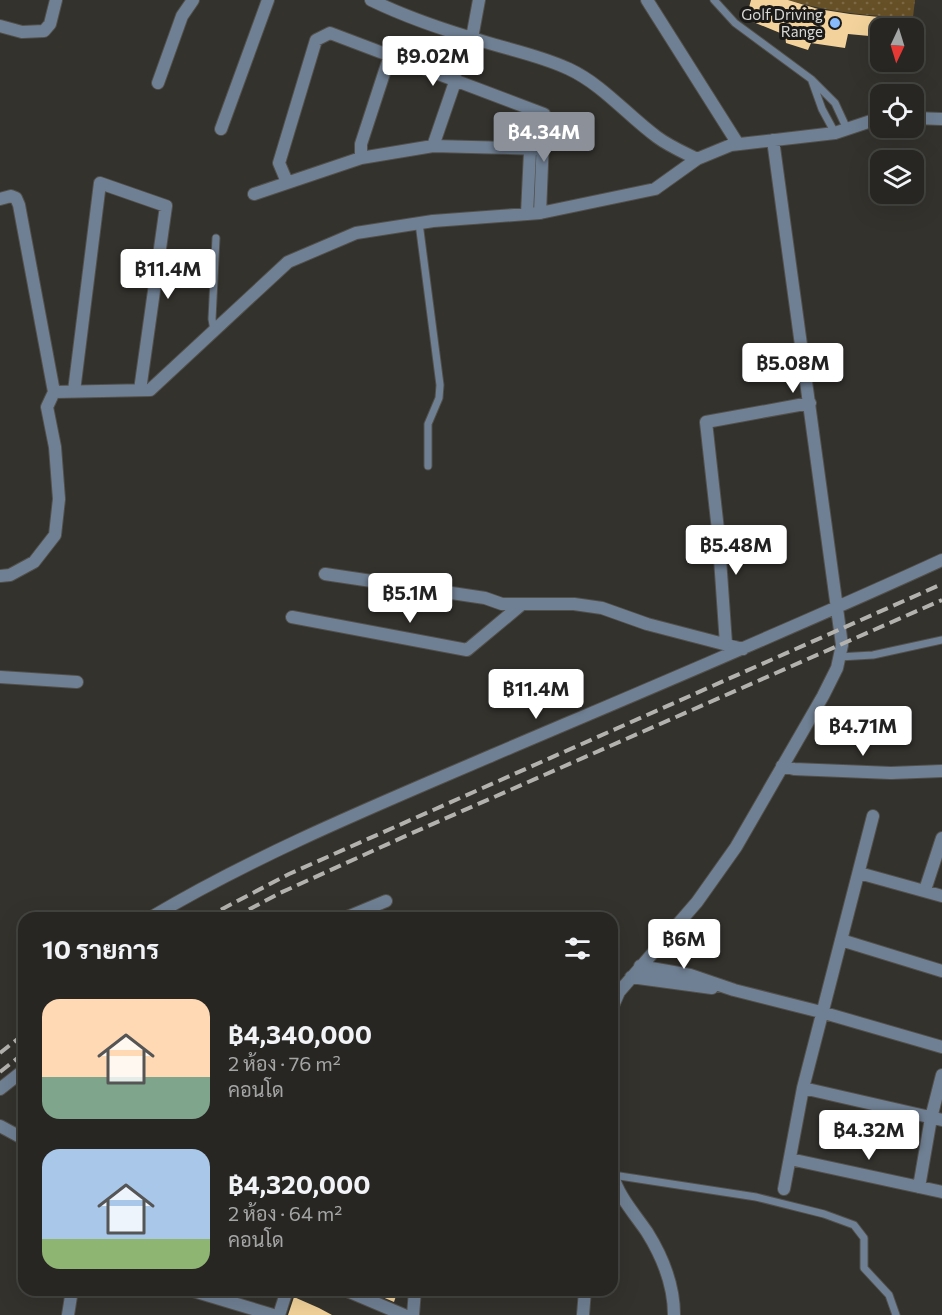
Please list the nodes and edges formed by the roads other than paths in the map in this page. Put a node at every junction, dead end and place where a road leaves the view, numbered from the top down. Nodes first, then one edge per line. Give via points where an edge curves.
1 (56, 0) edge
2 (193, 0) edge
3 (268, 0) edge
4 (370, 0) edge
5 (479, 0) edge
6 (647, 0) edge
7 (714, 0) edge
8 (0, 26) edge
9 (472, 38) junction
10 (390, 55) junction
11 (456, 79) junction
12 (811, 79) junction
13 (158, 83) dead end
14 (924, 118) edge
15 (942, 119) edge
16 (870, 121) edge
17 (221, 129) dead end
18 (841, 131) junction
19 (773, 140) junction
20 (738, 144) junction
21 (433, 146) junction
22 (536, 148) junction
23 (361, 158) junction
24 (697, 159) junction
25 (287, 182) junction
26 (254, 194) dead end
27 (0, 199) edge
28 (533, 214) junction
29 (419, 223) junction
30 (216, 238) dead end
31 (214, 330) junction
32 (140, 390) junction
33 (74, 391) junction
34 (54, 392) junction
35 (810, 403) junction
36 (428, 466) dead end
37 (942, 560) edge
38 (325, 574) dead end
39 (0, 576) edge
40 (521, 605) junction
41 (838, 608) junction
42 (292, 617) dead end
43 (942, 640) edge
44 (726, 644) junction
45 (743, 649) junction
46 (839, 657) junction
47 (0, 677) edge
48 (77, 682) dead end
49 (782, 766) junction
50 (942, 771) edge
51 (873, 816) dead end
52 (942, 838) edge
53 (859, 873) junction
54 (924, 890) junction
55 (942, 896) edge
56 (386, 901) dead end
57 (160, 912) edge
58 (359, 912) edge
59 (841, 940) junction
60 (640, 966) junction
61 (942, 971) edge
62 (631, 977) junction
63 (734, 990) junction
64 (618, 994) edge
65 (821, 1012) junction
66 (942, 1047) edge
67 (18, 1075) edge
68 (942, 1075) edge
69 (803, 1088) junction
70 (0, 1089) edge
71 (937, 1119) edge
72 (0, 1126) edge
73 (18, 1136) edge
74 (789, 1159) junction
75 (618, 1175) edge
76 (919, 1187) junction
77 (784, 1189) dead end
78 (942, 1192) edge
79 (618, 1196) edge
80 (71, 1296) edge
81 (210, 1296) edge
82 (285, 1296) edge
83 (359, 1296) edge
84 (415, 1296) edge
85 (585, 1296) edge
86 (68, 1315) edge
87 (273, 1315) edge
88 (279, 1315) edge
89 (404, 1315) edge
90 (413, 1315) edge
91 (583, 1315) edge
92 (674, 1315) edge
93 (896, 1315) edge

1 - 8 street via 50,24 44,31 22,32
2 - 13 street via 182,16
3 - 17 street
4 - 9 street
5 - 9 street
6 - 20 street
7 - 12 lane via 735,24
9 - 24 street via 571,70 655,135
10 - 11 street
10 - 23 street via 361,144
10 - 25 street via 330,33 316,40 279,163
11 - 21 street
11 - 22 street via 538,112
12 - 18 lane via 822,109
12 - 18 lane via 835,103
14 - 15 street
16 - 18 street
18 - 19 street
19 - 20 street
19 - 35 street
20 - 24 street
21 - 22 street
21 - 23 street
22 - 28 street
23 - 25 street
24 - 28 street via 655,189
25 - 26 street
27 - 34 street via 11,196 19,205
28 - 29 street
29 - 31 street via 356,234 288,262
29 - 36 lane via 440,385 428,424
30 - 31 lane
31 - 32 street via 150,390
32 - 33 street
32 - 33 street via 165,206 100,183
33 - 34 street
34 - 39 street via 47,407 59,499 55,535 34,562
35 - 41 street
35 - 44 street via 706,422
37 - 41 street
38 - 40 street
40 - 42 street via 467,650
40 - 44 street via 602,608
41 - 45 street
41 - 46 street via 842,645
43 - 46 lane
44 - 45 street
45 - 57 street via 394,797 272,853
46 - 49 street via 823,696
47 - 48 street
49 - 50 street via 891,774
49 - 60 street via 736,847 697,902
51 - 53 street
52 - 54 street
53 - 54 street
53 - 59 street
54 - 55 street
56 - 58 street
59 - 61 street
59 - 65 street
60 - 62 street
60 - 63 street via 690,975
62 - 63 street
62 - 64 street
63 - 65 street
65 - 66 street
65 - 69 street
67 - 70 street
68 - 71 street
69 - 71 street
69 - 74 street
71 - 76 street
72 - 73 street
74 - 76 street
74 - 77 street
75 - 93 lane via 756,1197 854,1225 864,1238 864,1269 889,1295
76 - 78 street
79 - 92 street via 648,1234 666,1271
80 - 86 street
81 - 87 street
82 - 88 street
83 - 89 street
84 - 90 street
85 - 91 street

